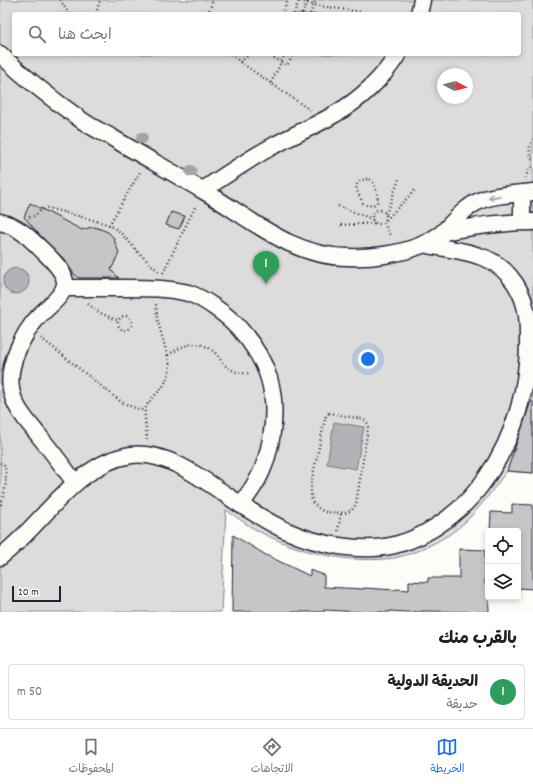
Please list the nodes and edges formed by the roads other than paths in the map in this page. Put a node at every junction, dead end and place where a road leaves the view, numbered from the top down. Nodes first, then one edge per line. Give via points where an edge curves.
1 (422, 0) edge
2 (419, 12) edge
3 (0, 54) edge
4 (396, 56) edge
5 (203, 190) junction
6 (528, 193) edge
7 (0, 222) edge
8 (528, 222) edge
9 (443, 232) junction
10 (423, 244) junction
11 (70, 288) junction
12 (6, 399) edge
13 (75, 483) junction
14 (241, 505) junction
15 (0, 557) edge

1 - 2 lane
3 - 5 lane via 80,120
4 - 5 lane via 381,76 352,103 266,150
5 - 10 lane via 279,238 300,248 323,254 348,257 376,256
6 - 8 lane
6 -> 9 lane via 483,199 462,212
7 - 11 lane via 27,235 63,274 65,284
8 - 9 lane via 490,224
9 - 10 lane
10 - 14 lane via 490,260 510,275 525,304 528,346 524,387 518,412 498,459 481,486 445,521 413,539 379,548 336,546 310,539 288,531
11 - 12 lane via 60,295 29,329 16,355
11 - 14 lane via 156,288 190,294 220,311 246,336 257,351 270,379 274,402 272,432 263,468
12 - 13 lane via 21,412
13 - 14 lane via 111,460 131,455 148,456 182,467
13 - 15 lane

